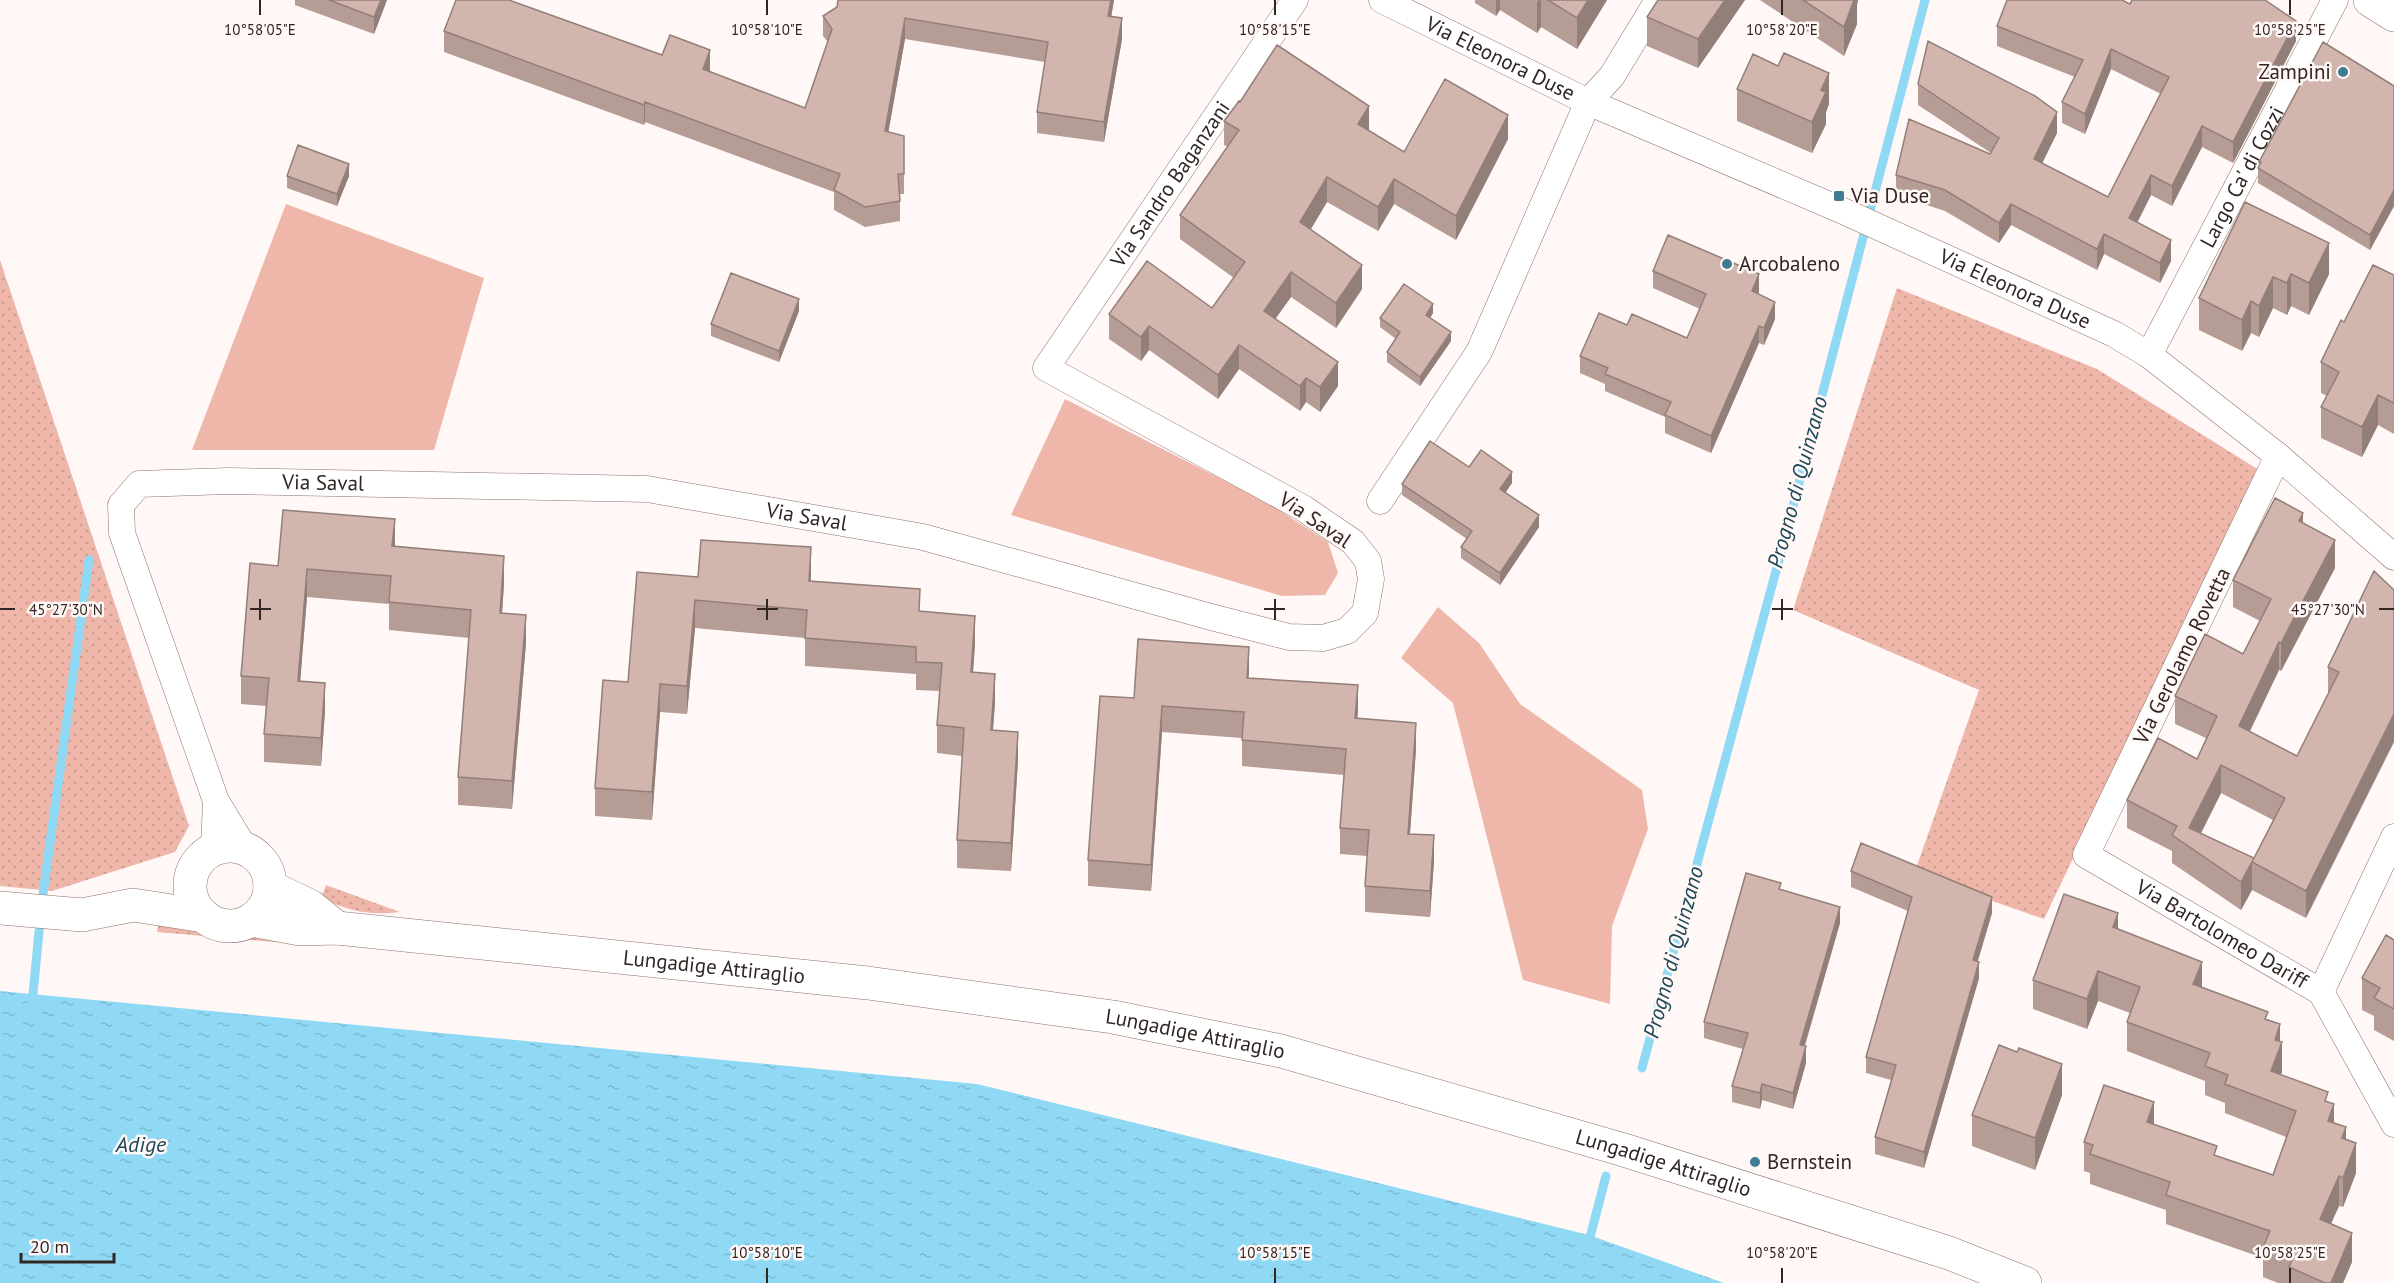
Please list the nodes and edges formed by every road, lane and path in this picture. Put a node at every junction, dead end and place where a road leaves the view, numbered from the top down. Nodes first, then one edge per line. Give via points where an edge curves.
1 (1295, 0) edge
2 (1382, 0) edge
3 (1658, 0) edge
4 (2335, 0) edge
5 (2370, 0) edge
6 (2394, 15) edge
7 (1588, 102) junction
8 (2149, 355) junction
9 (1046, 368) joint
10 (2278, 456) junction
11 (1380, 501) dead end
12 (2394, 557) edge
13 (2394, 837) edge
14 (2086, 855) joint
15 (217, 856) junction
16 (270, 887) junction
17 (134, 905) junction
18 (6, 908) edge
19 (204, 916) junction
20 (251, 920) junction
21 (337, 928) junction
22 (2321, 992) junction
23 (2394, 1124) edge
24 (2025, 1283) edge

1 - 9 street, Via Sandro Baganzani
2 - 7 street, Via Eleonora Duse
3 - 7 street, Via Eleonora Duse via 1612,76
4 - 8 street, Largo Ca' di Cozzi
5 - 6 street
7 - 8 street, Via Eleonora Duse via 1841,210 2114,334
7 - 11 street via 1479,352
8 - 10 street, Via Eleonora Duse
9 - 15 street, Via Saval via 1303,508 1353,542 1368,561 1371,579 1365,613 1347,631 1323,638 1289,637 923,537 647,489 228,481 139,484 121,505 122,533 216,801
10 - 12 street, Via Eleonora Duse
10 - 14 street, Via Gerolamo Rovetta
13 - 22 street
14 - 22 street, Via Bartolomeo Dariff
15 - 16 street via 261,861
15 - 17 street, Lungadige Attiraglio
15 - 19 street via 190,882 191,895
16 - 20 street via 265,906
16 - 21 street via 310,906
17 - 18 street, Lungadige Attiraglio via 82,915
17 - 19 street, Lungadige Attiraglio
19 - 20 street, Lungadige Attiraglio via 226,926
20 - 21 street, Lungadige Attiraglio via 300,929
21 - 24 street, Lungadige Attiraglio via 868,983 1113,1017 1281,1051 1624,1150 1949,1253
22 - 23 street, Via Bartolomeo Dariff

